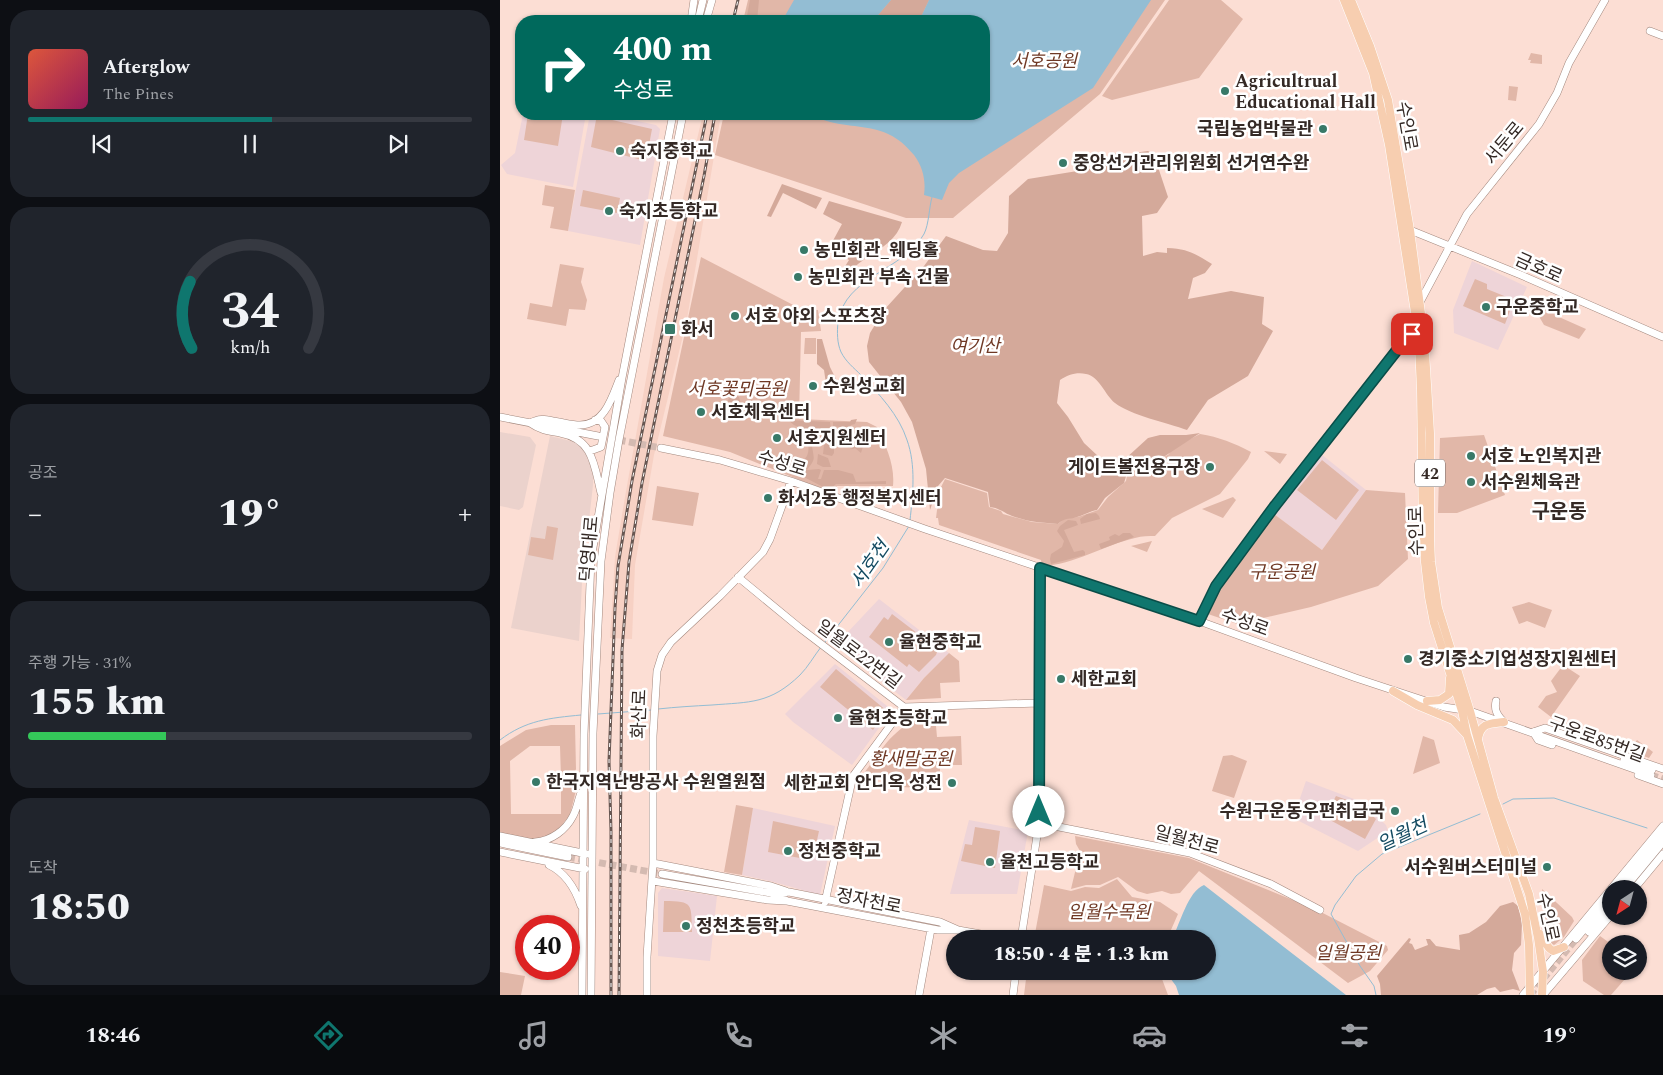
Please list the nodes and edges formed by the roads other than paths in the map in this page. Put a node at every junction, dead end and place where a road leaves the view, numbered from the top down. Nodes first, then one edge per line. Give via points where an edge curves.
1 (694, 0) edge
2 (703, 0) edge
3 (712, 0) edge
4 (1344, 0) edge
5 (1351, 0) edge
6 (1605, 0) edge
7 (692, 15) edge
8 (699, 15) edge
9 (708, 15) edge
10 (1650, 31) dead end
11 (1663, 36) edge
12 (672, 120) edge
13 (682, 120) edge
14 (1406, 230) junction
15 (1451, 246) junction
16 (1420, 302) junction
17 (1416, 319) junction
18 (1421, 335) junction
19 (1663, 337) edge
20 (1405, 340) junction
21 (1419, 346) junction
22 (624, 368) junction
23 (500, 417) edge
24 (595, 420) junction
25 (530, 422) junction
26 (598, 436) tunnel mouth
27 (661, 448) tunnel mouth
28 (590, 451) junction
29 (791, 481) junction
30 (602, 495) junction
31 (1040, 568) junction
32 (738, 577) junction
33 (1199, 621) junction
34 (1450, 671) junction
35 (1393, 691) junction
36 (1427, 701) junction
37 (1496, 701) dead end
38 (1039, 704) junction
39 (904, 707) junction
40 (1466, 711) junction
41 (1504, 722) junction
42 (1533, 732) junction
43 (1467, 735) junction
44 (1478, 738) junction
45 (1663, 769) edge
46 (1651, 772) tunnel mouth
47 (1663, 784) edge
48 (583, 788) junction
49 (1039, 823) junction
50 (1663, 826) edge
51 (1663, 834) edge
52 (500, 836) edge
53 (526, 842) junction
54 (1663, 842) edge
55 (500, 843) edge
56 (500, 852) edge
57 (570, 854) junction
58 (583, 854) junction
59 (1663, 854) edge
60 (592, 855) junction
61 (537, 860) junction
62 (653, 863) junction
63 (570, 867) junction
64 (583, 869) junction
65 (592, 870) junction
66 (662, 874) tunnel mouth
67 (653, 880) junction
68 (1625, 880) edge
69 (1631, 880) edge
70 (1641, 880) edge
71 (789, 892) junction
72 (776, 894) junction
73 (826, 899) junction
74 (787, 901) junction
75 (824, 908) junction
76 (1602, 909) edge
77 (1320, 910) dead end
78 (583, 911) junction
79 (1602, 914) edge
80 (1603, 925) edge
81 (931, 929) junction
82 (946, 930) edge
83 (958, 930) edge
84 (1022, 930) edge
85 (1537, 930) junction
86 (1564, 947) junction
87 (1573, 960) junction
88 (1543, 972) junction
89 (1015, 980) edge
90 (1531, 986) junction
91 (582, 995) edge
92 (591, 995) edge
93 (647, 995) edge
94 (919, 995) edge
95 (1013, 995) edge
96 (1523, 995) edge
97 (1530, 995) edge
98 (1542, 995) edge

1 - 7 street
2 - 8 street
3 - 9 street
4 - 14 main road, 수인로 via 1373,73 1383,109
5 - 14 main road, 수인로 / 42 via 1388,100
6 - 15 street, 서둔로 via 1568,63 1557,93 1540,124 1467,214
10 - 11 street
12 - 22 street, 덕영대로
13 - 60 street, 덕영대로 via 610,493 601,560
14 - 15 street, 금호로
14 - 16 main road, 수인로 / 42
14 - 17 main road, 수인로
15 - 16 street, 서둔로
15 - 19 street, 금호로
16 - 18 main road, 수인로 / 42
17 - 18 main road, 수인로
17 - 20 street
18 - 20 street via 1408,336
18 - 21 main road, 수인로
18 - 40 main road, 수인로 / 42 via 1430,433 1433,580
20 - 21 street
20 - 33 street via 1268,514 1216,586
21 - 34 main road, 수인로 via 1424,562 1434,623
22 - 24 street via 611,401
22 - 30 street, 덕영대로
23 - 25 street
24 - 25 street via 583,425 540,418
24 - 28 street via 601,421 605,427 601,447
25 - 26 street
25 - 28 street via 541,430 578,438
27 - 29 street, 수성로 via 720,460
28 - 30 street
29 - 31 street, 수성로
29 - 32 street, 화산로 via 766,546
30 - 48 street, 덕영대로 via 591,559
31 - 33 street, 수성로
31 - 38 street
32 - 39 street, 일월로22번길
32 - 62 street, 화산로 via 666,648 657,671 653,731
33 - 35 street, 수성로
34 - 36 main road via 1449,694 1440,700
34 - 40 main road, 수인로
35 - 36 street, 수성로
35 - 43 main road via 1452,720
36 - 40 street, 수성로
37 - 41 street via 1496,714
38 - 39 street, 일월로22번길
38 - 49 street
39 - 73 street via 853,776
40 - 41 street, 구운로85번길
40 - 43 main road, 수인로
40 - 44 main road, 수인로 / 42
41 - 42 street, 구운로85번길
41 - 44 main road via 1484,725
42 - 45 street via 1545,728
42 - 46 street, 구운로85번길 via 1558,737
42 - 47 street via 1538,740
43 - 90 main road, 수인로 via 1525,914
44 - 85 main road, 수인로 / 42 via 1494,798 1529,894
48 - 53 street via 573,816 560,832 540,842
48 - 58 street, 덕영대로
49 - 77 street, 일월천로 via 1190,853 1271,884
49 - 84 street
50 - 86 street
51 - 68 street
52 - 53 street
53 - 57 street
54 - 69 street
55 - 57 street
56 - 61 street
57 - 58 street
57 - 63 street via 576,860
58 - 60 street
58 - 64 street, 덕영대로
59 - 70 street
60 - 65 street, 덕영대로
61 - 63 street
61 - 78 street via 568,880
62 - 67 street, 화산로
62 - 71 street
63 - 64 street
64 - 65 street
64 - 78 street, 덕영대로
65 - 92 street, 덕영대로
66 - 72 street, 정자천로
67 - 74 street
67 - 93 street, 화산로
71 - 72 street, 정자천로
71 - 73 street, 정자천로
72 - 74 street, 정자천로
73 - 75 street
73 - 83 street, 정자천로 via 940,922
74 - 75 street, 정자천로
75 - 81 street, 정자천로
76 - 79 street via 1578,941
78 - 91 street, 덕영대로
80 - 87 street
81 - 82 street, 정자천로
81 - 94 street
85 - 86 main road via 1553,951
85 - 88 main road, 수인로 / 42
86 - 87 street via 1566,956
86 - 88 street
87 - 98 street
88 - 90 street
88 - 98 main road, 수인로 / 42
89 - 95 street
90 - 96 street
90 - 97 main road, 수인로

